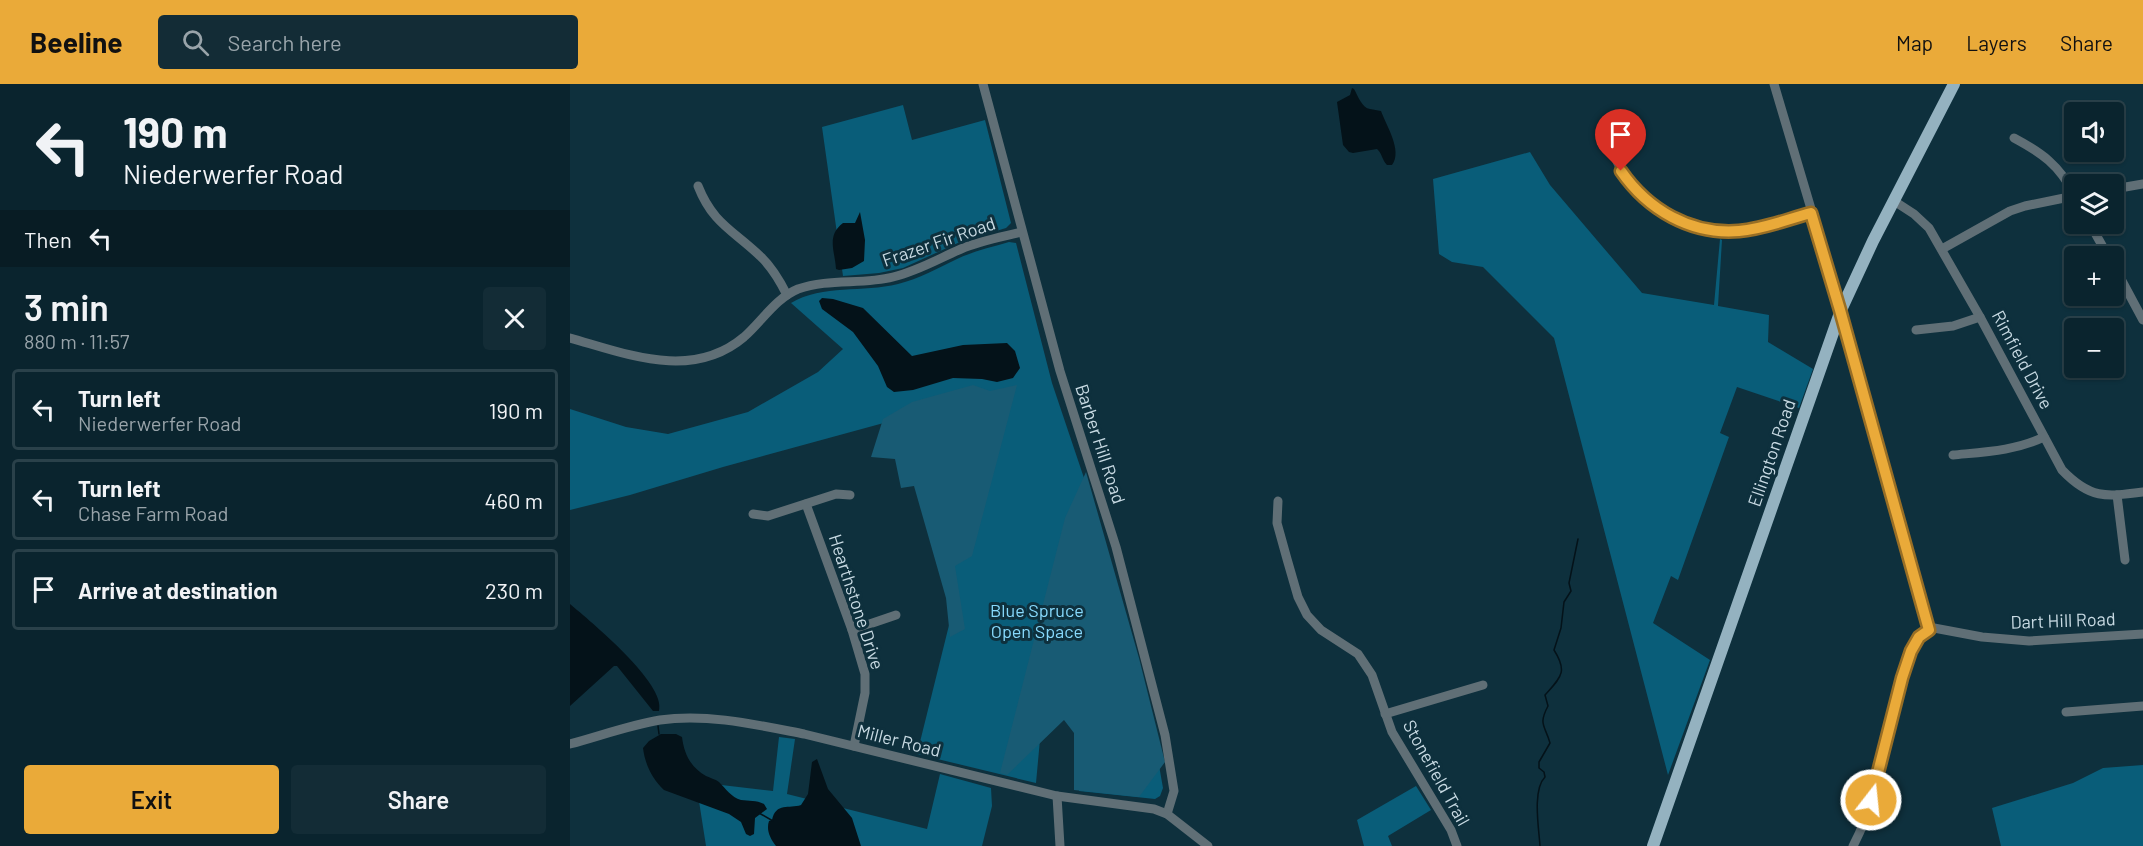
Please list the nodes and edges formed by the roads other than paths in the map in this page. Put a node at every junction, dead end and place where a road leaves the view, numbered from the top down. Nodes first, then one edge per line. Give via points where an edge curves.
1 (983, 84) edge
2 (1774, 84) edge
3 (1954, 84) edge
4 (2014, 138) dead end
5 (1609, 145) dead end
6 (2064, 177) edge
7 (2143, 184) edge
8 (698, 186) dead end
9 (2124, 187) edge
10 (2064, 197) edge
11 (1894, 201) junction
12 (1811, 213) junction
13 (1022, 232) junction
14 (1942, 249) junction
15 (2124, 285) edge
16 (787, 295) junction
17 (1840, 310) junction
18 (1980, 317) junction
19 (2143, 320) edge
20 (1916, 330) dead end
21 (570, 338) edge
22 (2044, 437) junction
23 (1953, 455) dead end
24 (2143, 492) edge
25 (850, 495) dead end
26 (2117, 495) junction
27 (1278, 501) dead end
28 (806, 504) junction
29 (753, 514) dead end
30 (2125, 560) dead end
31 (896, 615) dead end
32 (852, 630) junction
33 (1929, 630) junction
34 (2143, 634) edge
35 (1483, 686) dead end
36 (2143, 706) edge
37 (2066, 712) dead end
38 (1385, 714) junction
39 (570, 744) edge
40 (854, 746) junction
41 (1058, 796) junction
42 (1167, 814) junction
43 (1059, 846) edge
44 (1208, 846) edge
45 (1457, 846) edge
46 (1653, 846) edge
47 (1853, 846) edge

1 - 13 street, Barber Hill Road
2 - 12 street
3 - 11 main road, Ellington Road
4 - 6 street via 2053,163
5 - 12 street via 1621,171 1644,200 1694,227 1740,231
7 - 9 street
8 - 16 street via 716,218 763,259
10 - 14 street via 2010,211
11 - 14 street, Rimfield Drive via 1929,228
11 - 17 main road, Ellington Road
12 - 17 street
13 - 16 street, Frazer Fir Road via 971,245 923,268 890,278 818,284
13 - 42 street, Barber Hill Road via 1060,371 1116,547 1165,735 1174,791
14 - 18 street, Rimfield Drive
15 - 19 street
16 - 21 street, Frazer Fir Road via 731,346 701,358 676,362 646,360
17 - 33 street
17 - 46 main road, Ellington Road
18 - 20 street via 1953,326
18 - 22 street, Rimfield Drive
22 - 23 street via 2009,449
22 - 26 street, Rimfield Drive via 2062,470 2076,484 2096,494
24 - 26 street, Rimfield Drive
25 - 28 street via 836,494
26 - 30 street
27 - 38 street, Stonefield Trail via 1277,523 1307,615 1321,630 1358,654 1372,675
28 - 29 street via 768,516
28 - 32 street, Hearthstone Drive
31 - 32 street
32 - 40 street, Hearthstone Drive via 865,674 866,693
33 - 34 street, Dart Hill Road via 2030,641
33 - 47 street via 1919,637 1911,651 1876,784
35 - 38 street
36 - 37 street
38 - 45 street, Stonefield Trail
39 - 40 street, Miller Road via 661,720 709,719
40 - 41 street, Miller Road
41 - 42 street, Miller Road via 1141,806
41 - 43 street
42 - 44 street, Miller Road

